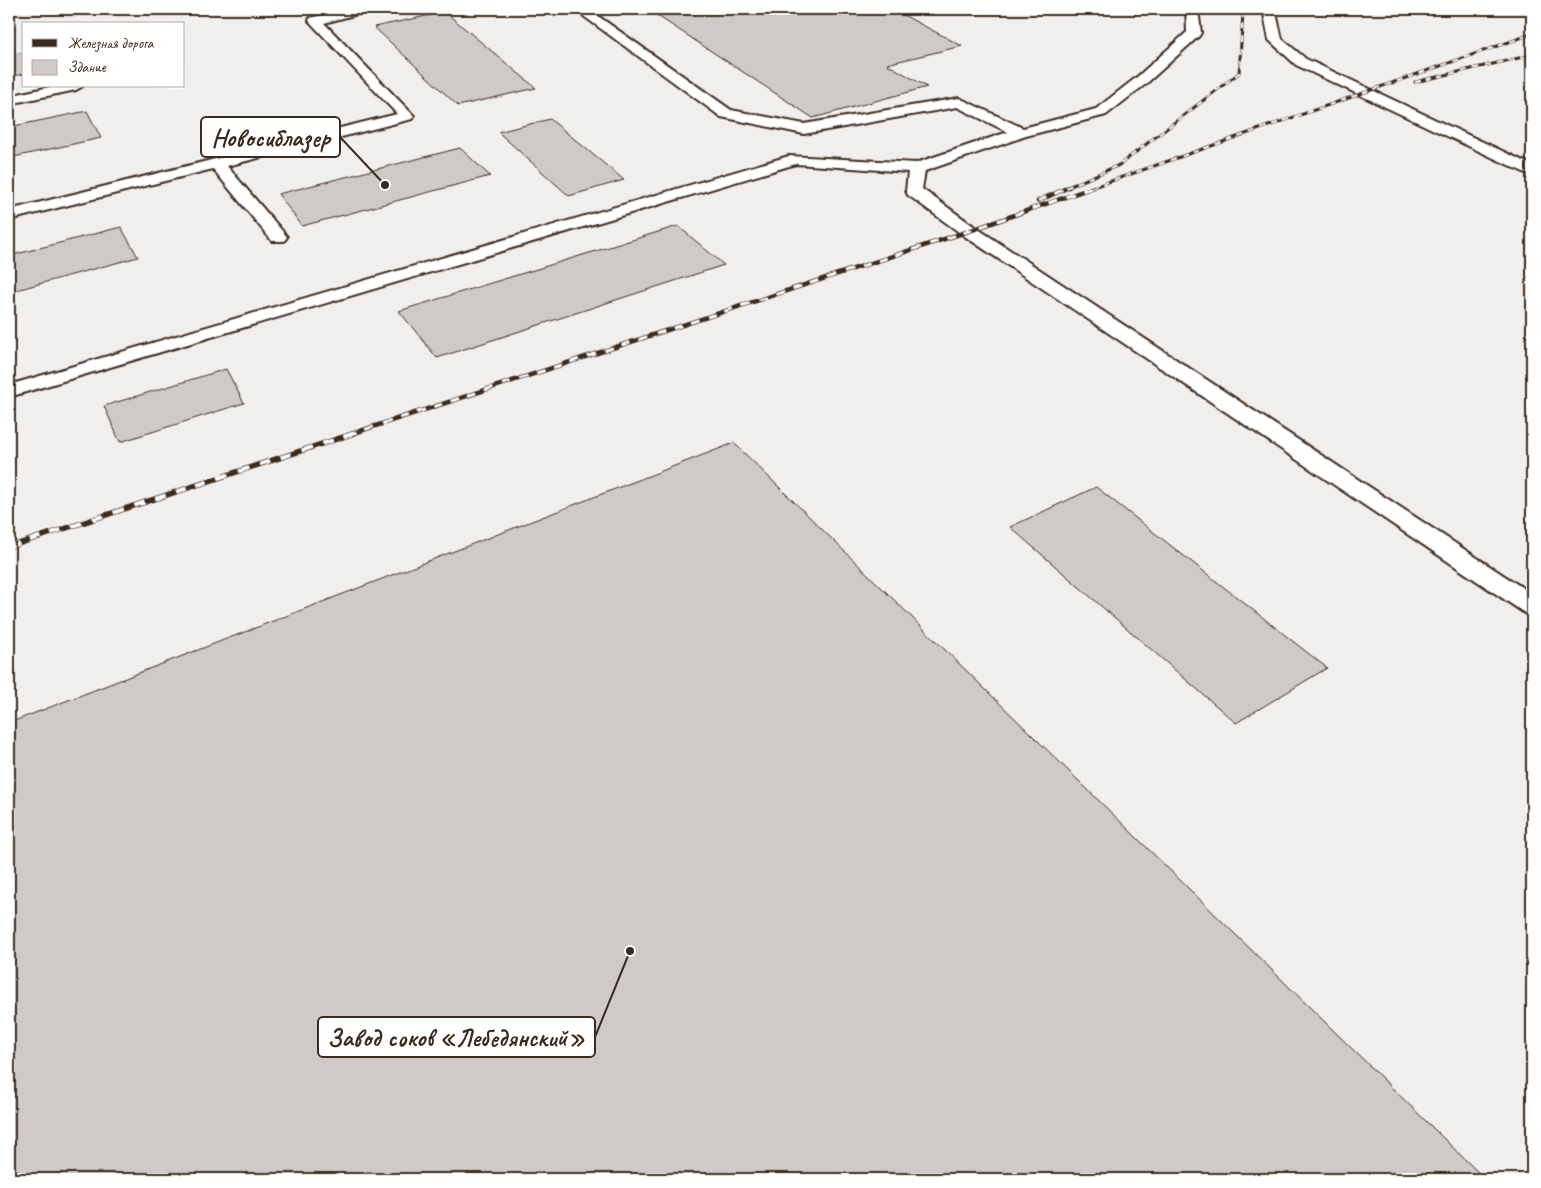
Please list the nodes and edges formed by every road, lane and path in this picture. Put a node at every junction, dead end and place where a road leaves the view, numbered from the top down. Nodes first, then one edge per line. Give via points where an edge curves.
1 (362, 9) edge
2 (580, 9) edge
3 (1192, 9) edge
4 (1269, 9) edge
5 (66, 88) edge
6 (9, 100) edge
7 (804, 129) junction
8 (1021, 132) junction
9 (795, 159) junction
10 (216, 163) junction
11 (917, 168) junction
12 (1532, 171) edge
13 (9, 215) edge
14 (278, 237) dead end
15 (9, 391) edge
16 (1532, 606) edge

1 - 10 lane via 315,20 407,116
2 - 7 lane via 726,114
3 - 8 lane via 1194,33 1101,112
4 - 12 lane via 1276,40 1301,62
5 - 6 lane
7 - 8 lane via 959,102
7 - 9 lane
8 - 11 lane
9 - 11 lane
9 - 15 lane
10 - 13 lane
10 - 14 lane
11 - 16 lane via 914,191 969,231

